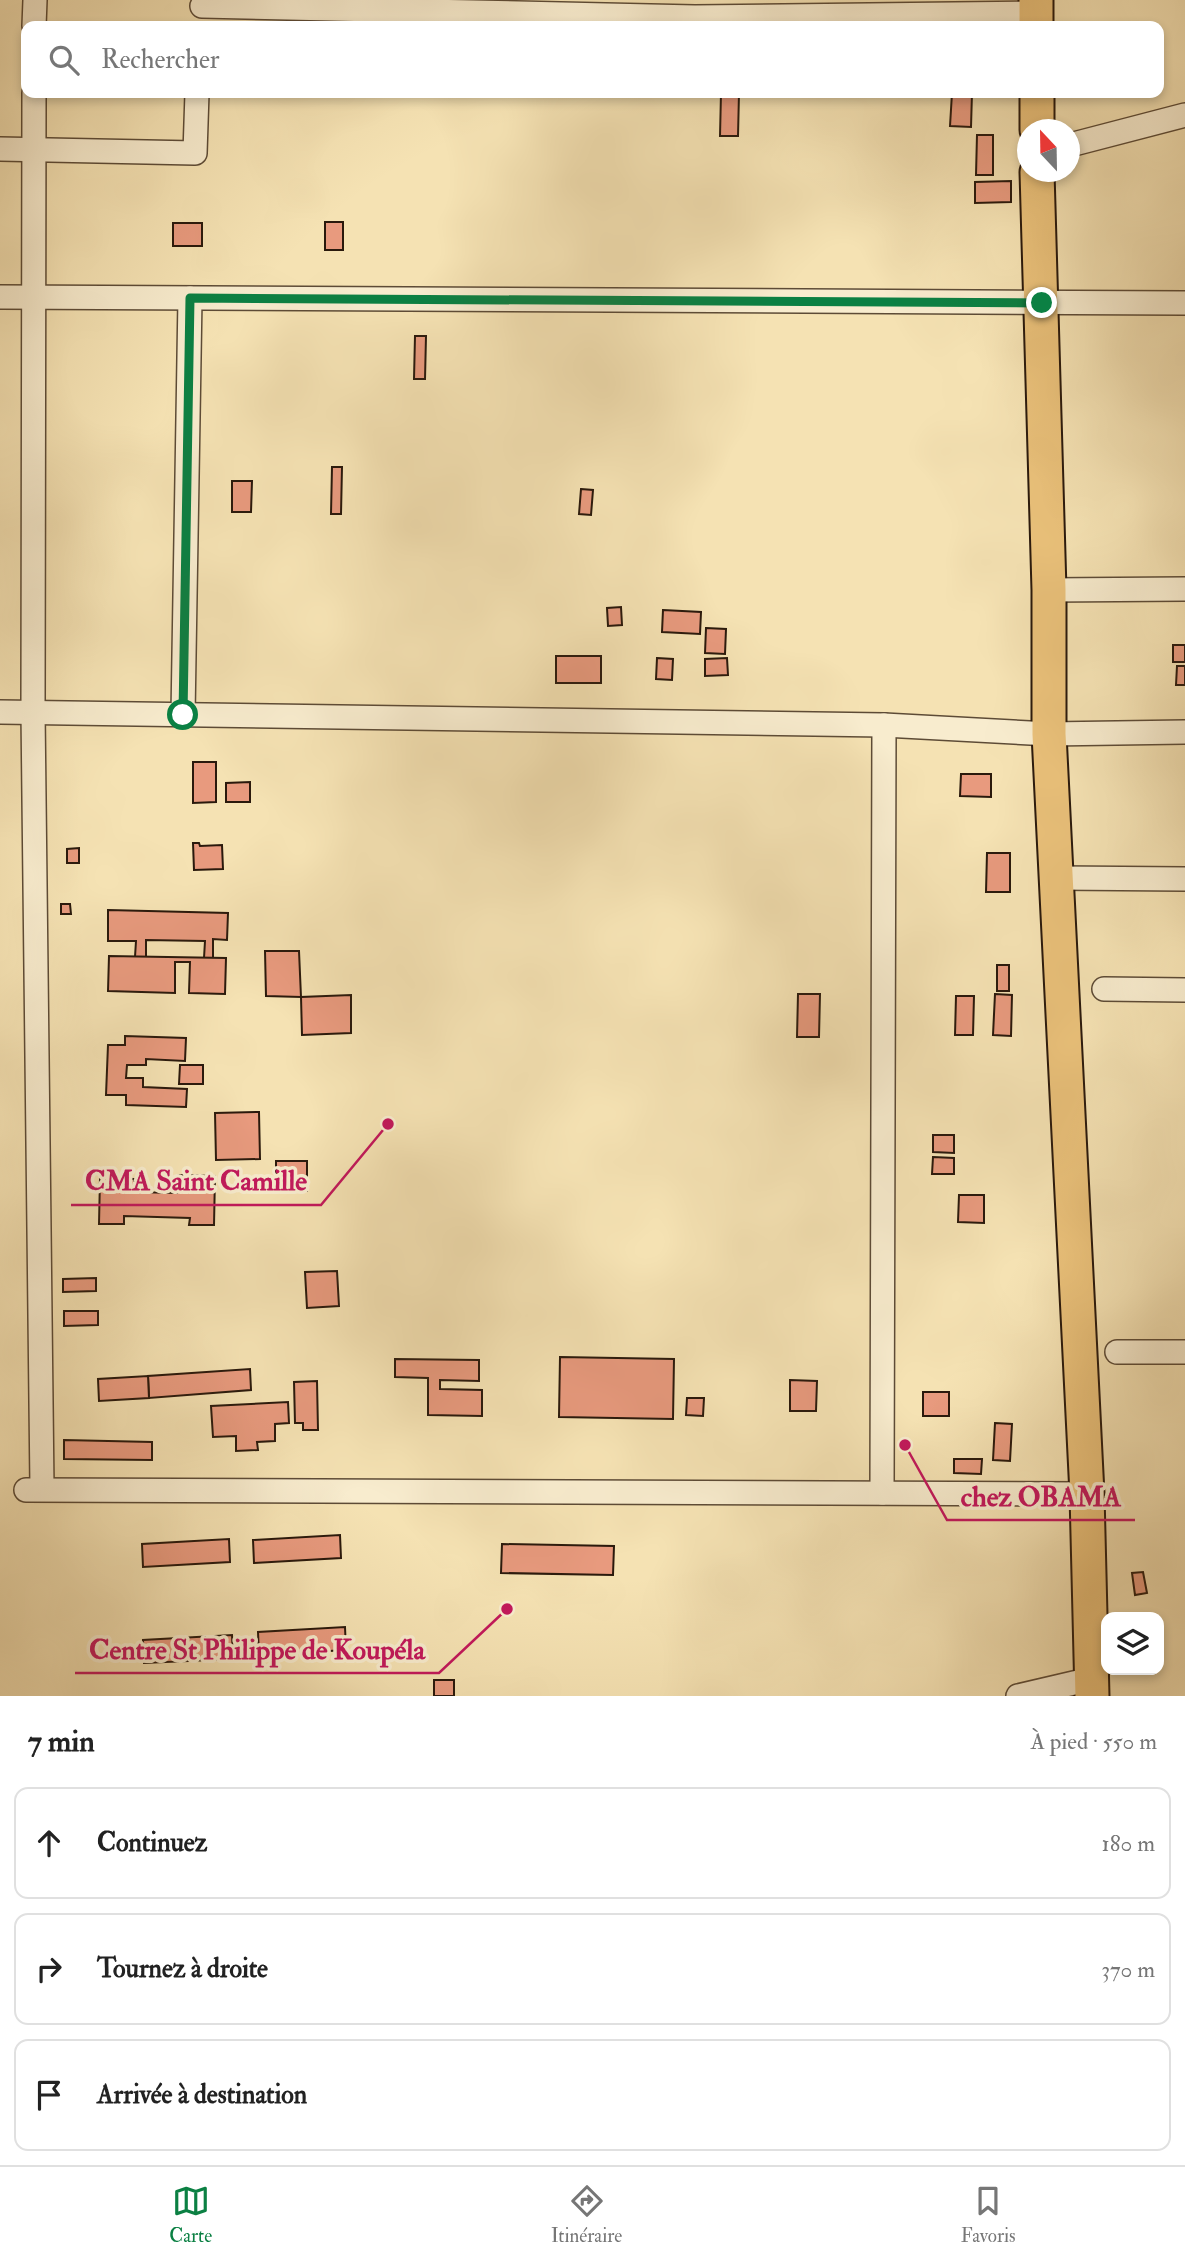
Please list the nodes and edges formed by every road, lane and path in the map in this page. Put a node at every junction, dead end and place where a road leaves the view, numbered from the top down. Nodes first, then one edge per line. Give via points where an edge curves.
1 (34, 0) edge
2 (410, 6) edge
3 (543, 7) edge
4 (927, 7) edge
5 (695, 8) edge
6 (201, 11) edge
7 (1036, 13) edge
8 (34, 21) edge
9 (34, 98) edge
10 (197, 98) edge
11 (1037, 98) edge
12 (1185, 116) edge
13 (1037, 119) edge
14 (1080, 142) edge
15 (0, 149) edge
16 (34, 149) junction
17 (1037, 182) edge
18 (0, 297) edge
19 (34, 297) junction
20 (190, 298) junction
21 (1042, 303) junction
22 (1185, 303) edge
23 (1185, 589) edge
24 (1049, 590) junction
25 (0, 712) edge
26 (33, 712) junction
27 (183, 715) junction
28 (884, 725) junction
29 (1185, 732) edge
30 (1049, 734) junction
31 (1057, 878) junction
32 (1185, 879) edge
33 (1104, 989) dead end
34 (1185, 990) edge
35 (1117, 1352) dead end
36 (1185, 1352) edge
37 (882, 1493) junction
38 (1087, 1494) junction
39 (1091, 1687) edge
40 (1018, 1696) edge

1 - 8 street
2 - 3 street
2 - 6 street
3 - 5 street
4 - 5 street
4 - 7 street
9 - 16 street
10 - 16 street via 195,153
11 - 13 highway
12 - 14 street
15 - 16 street
16 - 19 street
17 - 21 highway
18 - 19 street
19 - 20 street
19 - 26 street
20 - 21 street
20 - 27 street
21 - 22 street
21 - 24 highway
23 - 24 street
24 - 30 highway
25 - 26 street
26 - 27 street
26 - 37 street via 34,1489
27 - 28 street
28 - 30 street
28 - 37 street
29 - 30 street
30 - 31 highway
31 - 32 street
31 - 38 highway
33 - 34 street
35 - 36 street
37 - 38 street
38 - 39 highway
39 - 40 street

